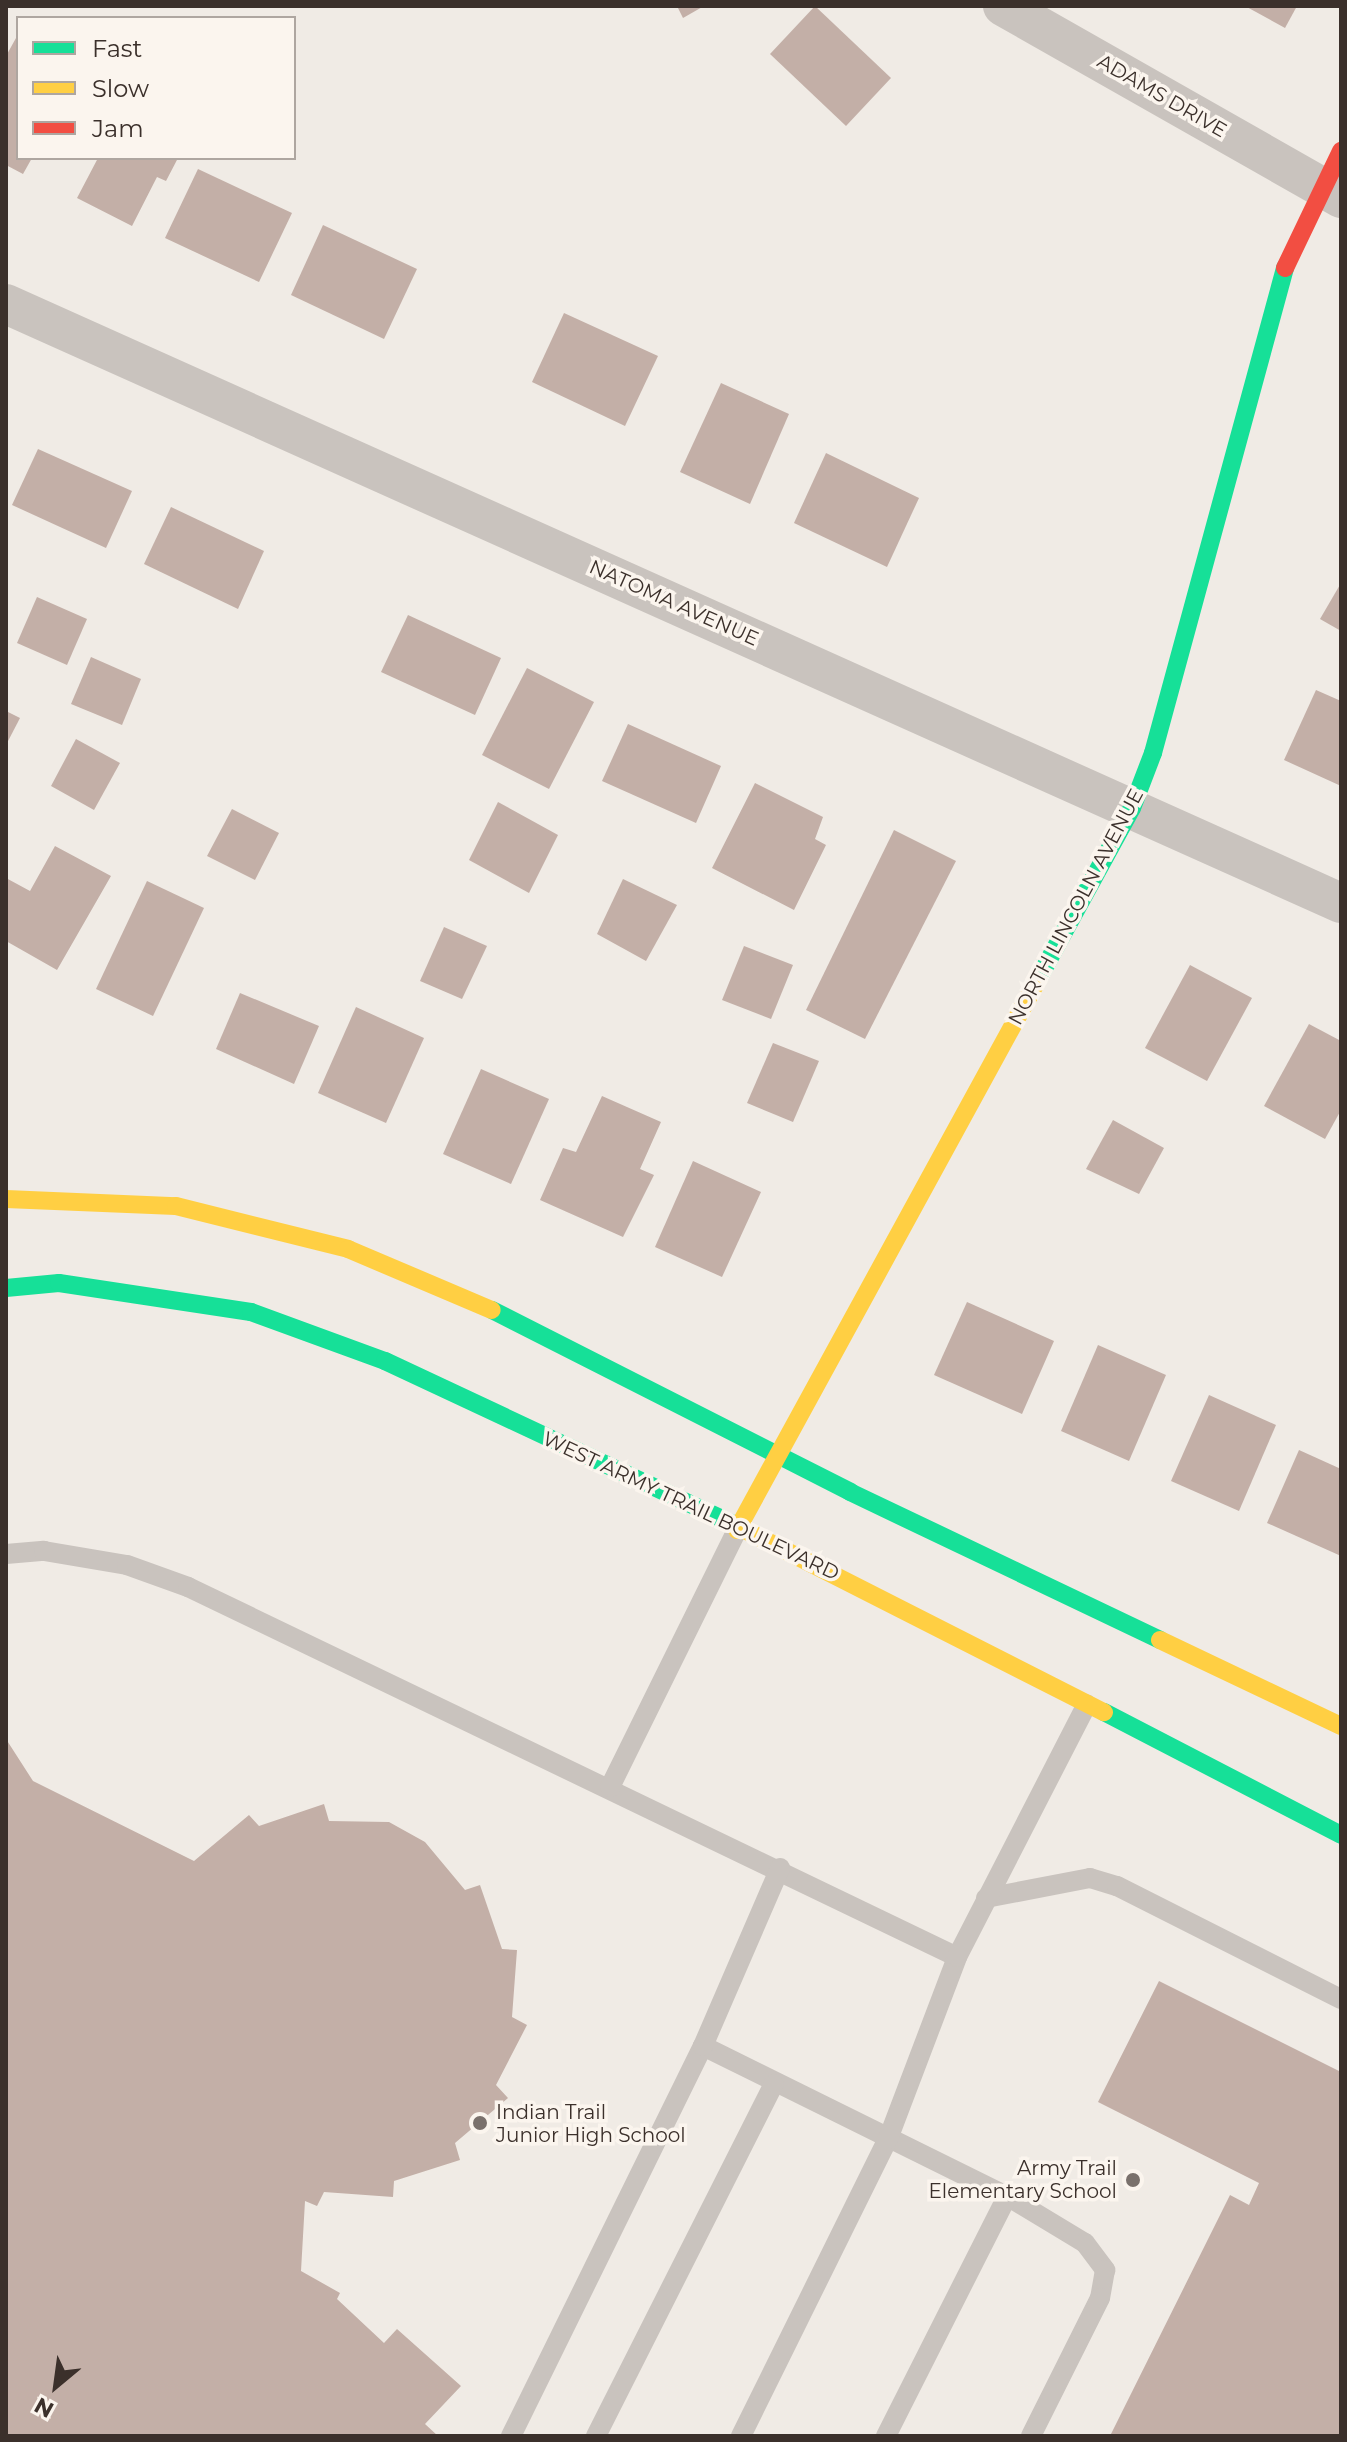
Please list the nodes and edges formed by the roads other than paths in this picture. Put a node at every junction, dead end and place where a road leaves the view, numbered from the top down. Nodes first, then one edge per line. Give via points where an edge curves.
1 (1003, 6) edge
2 (1341, 151) edge
3 (1331, 192) edge
4 (6, 304) edge
5 (1132, 808) junction
6 (1341, 903) edge
7 (6, 1199) edge
8 (6, 1288) edge
9 (782, 1454) junction
10 (737, 1530) junction
11 (6, 1554) edge
12 (1087, 1704) junction
13 (1341, 1726) edge
14 (610, 1787) junction
15 (1341, 1835) edge
16 (780, 1868) junction
17 (986, 1898) junction
18 (957, 1957) junction
19 (1341, 1999) edge
20 (703, 2046) junction
21 (774, 2084) junction
22 (888, 2139) junction
23 (1007, 2196) junction
24 (511, 2436) edge
25 (596, 2436) edge
26 (741, 2436) edge
27 (886, 2436) edge
28 (1031, 2436) edge

1 - 3 street, ADAMS DRIVE
2 - 3 main road, NORTH LINCOLN AVENUE
3 - 5 main road, NORTH LINCOLN AVENUE via 1289,255 1153,753
4 - 5 street, NATOMA AVENUE
5 - 6 street, NATOMA AVENUE
5 - 9 main road, NORTH LINCOLN AVENUE
7 - 9 main road via 176,1206 348,1249 466,1297
8 - 10 main road, WEST ARMY TRAIL BOULEVARD via 59,1283 251,1312 385,1361
9 - 10 main road, NORTH LINCOLN AVENUE
9 - 13 main road via 865,1499
10 - 12 main road, WEST ARMY TRAIL BOULEVARD via 807,1559
10 - 14 lane
11 - 14 lane via 44,1551 127,1565 188,1587
12 - 15 main road, WEST ARMY TRAIL BOULEVARD
12 - 17 lane
14 - 16 lane
16 - 18 lane
16 - 20 lane
17 - 18 lane
17 - 19 lane via 1090,1878 1117,1886
18 - 22 lane
20 - 21 lane
20 - 24 lane
21 - 22 lane
21 - 25 lane
22 - 23 lane
22 - 26 lane
23 - 27 lane
23 - 28 lane via 1085,2243 1105,2270 1100,2298

